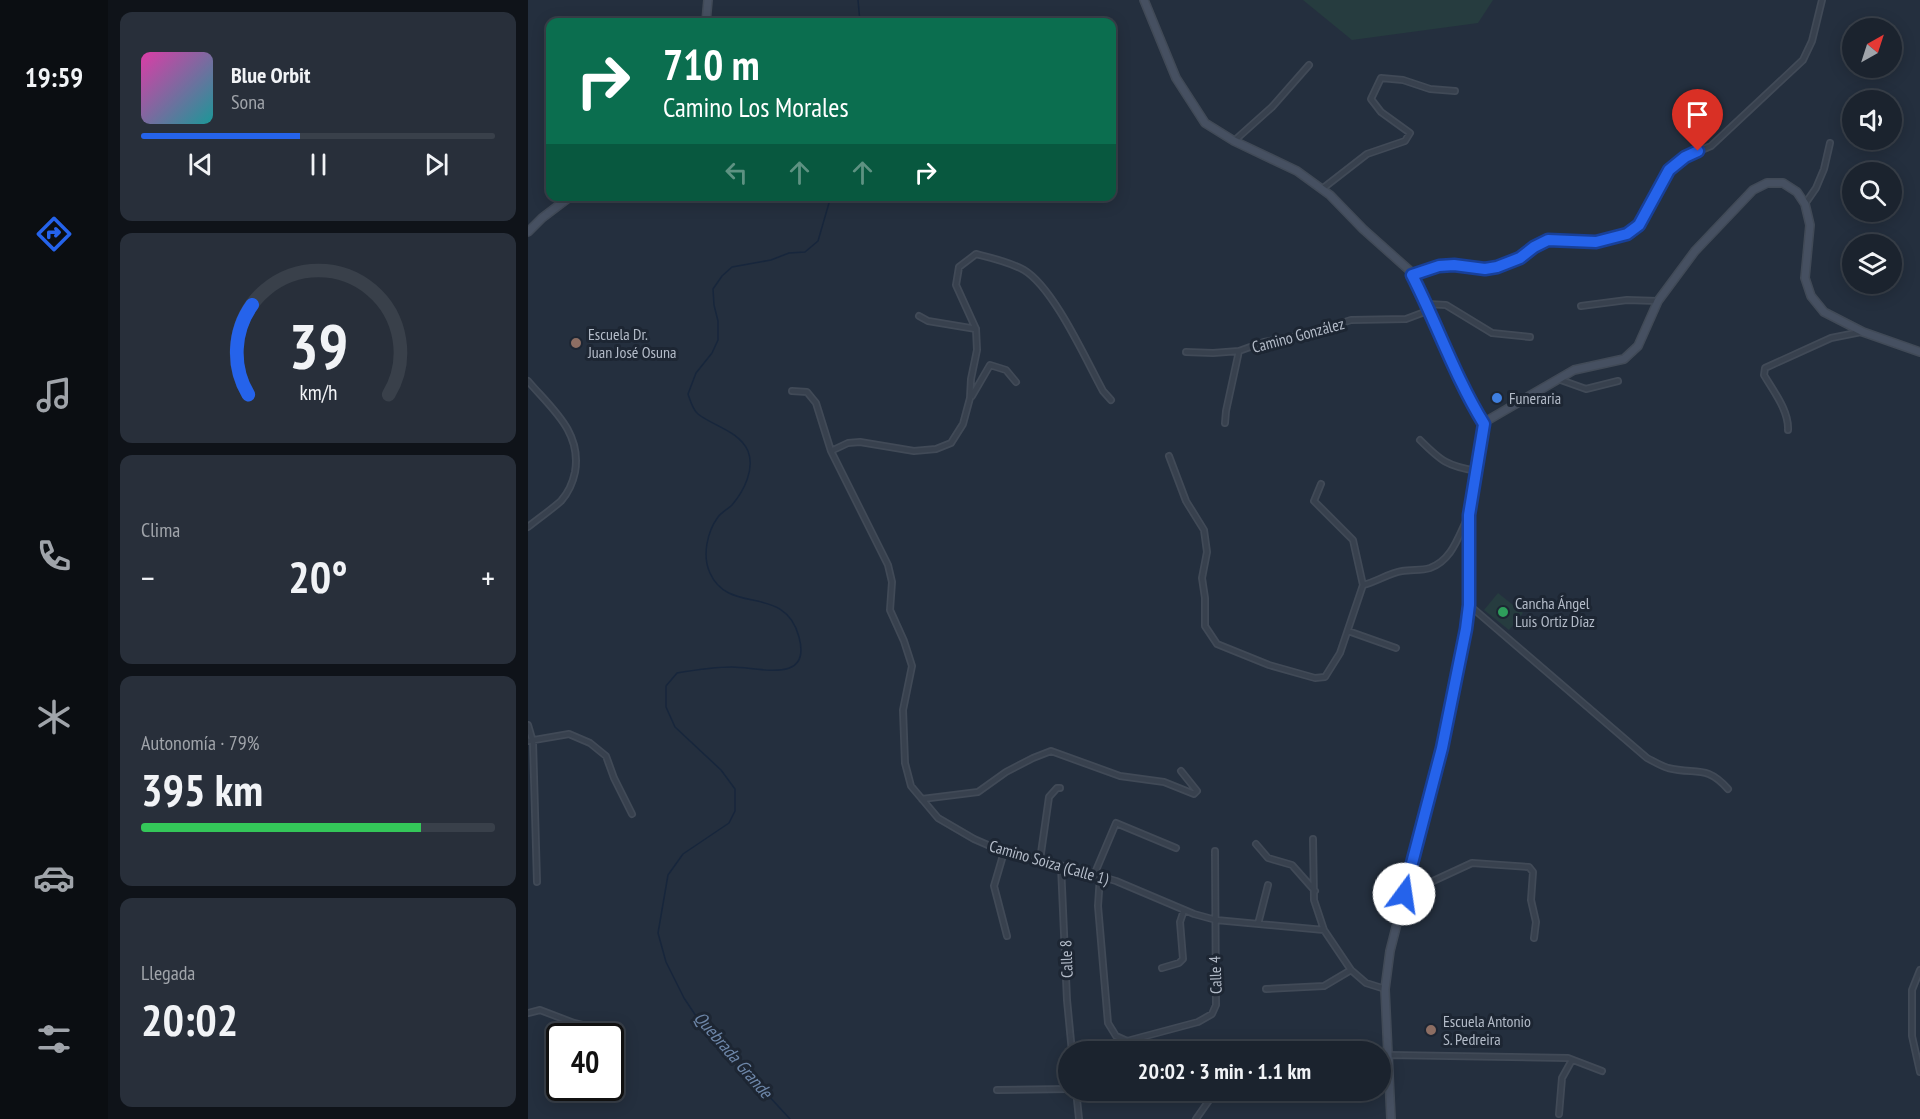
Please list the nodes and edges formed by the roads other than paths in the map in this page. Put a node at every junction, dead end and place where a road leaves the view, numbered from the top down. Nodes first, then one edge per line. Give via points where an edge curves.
1 (708, 0) edge
2 (1144, 0) edge
3 (1822, 0) edge
4 (706, 18) edge
5 (1309, 64) dead end
6 (1455, 91) dead end
7 (1234, 141) junction
8 (1830, 143) dead end
9 (1322, 189) junction
10 (564, 201) edge
11 (1805, 204) junction
12 (528, 232) edge
13 (1412, 275) junction
14 (1658, 302) junction
15 (1581, 306) dead end
16 (1429, 307) junction
17 (919, 316) dead end
18 (976, 329) junction
19 (1863, 332) junction
20 (1530, 337) dead end
21 (1239, 351) junction
22 (1186, 352) dead end
23 (1920, 352) edge
24 (1558, 379) junction
25 (528, 381) edge
26 (1618, 381) dead end
27 (1016, 382) dead end
28 (792, 391) dead end
29 (970, 398) junction
30 (1111, 400) dead end
31 (1225, 423) dead end
32 (1483, 423) junction
33 (1788, 430) dead end
34 (1420, 440) dead end
35 (831, 451) junction
36 (1169, 456) dead end
37 (1477, 471) junction
38 (1322, 484) dead end
39 (1469, 515) junction
40 (528, 527) edge
41 (1362, 585) junction
42 (1469, 605) junction
43 (1348, 631) junction
44 (1396, 648) dead end
45 (528, 725) edge
46 (530, 741) edge
47 (1182, 771) dead end
48 (1060, 788) dead end
49 (1728, 789) dead end
50 (922, 799) junction
51 (632, 814) dead end
52 (1313, 839) dead end
53 (1256, 844) dead end
54 (1176, 848) dead end
55 (1215, 851) dead end
56 (1004, 852) junction
57 (1040, 860) junction
58 (1061, 866) junction
59 (1097, 876) junction
60 (537, 882) dead end
61 (1269, 885) dead end
62 (1315, 891) junction
63 (1404, 894) junction
64 (1184, 910) junction
65 (1215, 920) junction
66 (1258, 924) junction
67 (1324, 930) junction
68 (1007, 936) dead end
69 (1534, 938) dead end
70 (1162, 968) dead end
71 (1351, 970) junction
72 (1920, 970) edge
73 (1266, 989) dead end
74 (1385, 989) junction
75 (528, 1013) edge
76 (574, 1023) edge
77 (1071, 1041) edge
78 (1388, 1041) edge
79 (1391, 1058) edge
80 (1572, 1060) junction
81 (1602, 1071) dead end
82 (1920, 1072) edge
83 (1058, 1089) edge
84 (997, 1090) dead end
85 (1077, 1101) edge
86 (1209, 1101) edge
87 (1390, 1101) edge
88 (1559, 1114) dead end
89 (1079, 1119) edge
90 (1196, 1119) edge
91 (1390, 1119) edge

1 - 4 street
2 - 7 street via 1176,78 1190,100 1205,123
3 - 13 street via 1803,60 1711,146 1685,157 1669,170 1639,225 1627,234 1596,242 1548,240 1497,267 1439,266
5 - 7 street via 1272,107
6 - 9 street via 1381,78 1371,99 1381,112 1410,133 1405,141 1366,154
7 - 9 street via 1297,171
8 - 11 street via 1824,169
9 - 13 street
10 - 12 street
11 - 14 street via 1797,192 1783,183 1767,183 1753,190 1695,251
11 - 19 street via 1810,225 1805,278 1811,296 1824,312
13 - 16 street
14 - 15 street via 1627,300
14 - 24 street via 1638,346 1624,359 1574,370
16 - 20 street via 1446,306 1492,333
16 - 21 street, Camino González via 1406,319 1351,320
16 - 32 street
17 - 18 street
18 - 29 street
18 - 30 street via 956,285 959,267 975,254 1026,271 1051,296
19 - 23 street
19 - 33 street via 1831,338 1766,368 1764,375 1785,413
21 - 22 street
21 - 31 street, Camino González
24 - 26 street via 1586,389
24 - 32 street
25 - 40 street via 567,426 577,459 573,480 562,500
27 - 29 street via 1006,369 990,365
28 - 35 street, Camino Soiza (Calle 1) via 807,392 816,403
29 - 35 street via 963,424 951,443 936,449 914,452 860,442
32 - 37 street
34 - 37 street via 1439,459
35 - 50 street, Camino Soiza (Calle 1) via 888,565 892,582 890,610 912,666 903,710 905,763 912,786
36 - 43 street via 1186,501 1204,530 1206,626 1217,644 1269,665 1314,678 1325,677 1341,653
37 - 39 street
38 - 41 street via 1314,501 1353,540
39 - 41 street via 1448,558 1429,568 1401,571
39 - 42 street
41 - 43 street
42 - 49 street via 1647,758 1667,767 1708,772
42 - 63 street via 1442,748
43 - 44 street
45 - 46 street
46 - 51 street via 569,734 590,743 606,756
46 - 60 street
47 - 50 street via 1196,786 1194,794 1164,782 1120,776 1051,751 1006,772 978,792
48 - 57 street via 1050,796
50 - 56 street, Camino Soiza (Calle 1) via 938,818
52 - 62 street
53 - 62 street via 1268,858 1292,865
54 - 59 street via 1116,823
55 - 65 street, Calle 4
56 - 57 street, Camino Soiza (Calle 1)
56 - 68 street via 994,886
57 - 58 street, Camino Soiza (Calle 1)
58 - 59 street, Camino Soiza (Calle 1)
58 - 77 street, Calle 8
59 - 64 street, Camino Soiza (Calle 1)
59 - 65 street, Calle 4 via 1108,1023 1116,1036 1127,1041 1198,1022 1212,1014 1216,1005
61 - 66 street
62 - 67 street
63 - 69 street via 1472,863 1529,867 1533,872 1530,900 1536,922
63 - 74 street
64 - 65 street, Camino Soiza (Calle 1)
64 - 70 street via 1180,921 1183,959
65 - 66 street, Camino Soiza (Calle 1)
66 - 67 street, Camino Soiza (Calle 1)
67 - 71 street
71 - 73 street via 1324,986
71 - 74 street via 1366,982
72 - 82 street via 1912,990 1912,1036
74 - 78 street
75 - 76 street via 540,1010
79 - 80 street
80 - 81 street
80 - 88 street via 1562,1078
83 - 84 street
85 - 89 street
86 - 90 street
87 - 91 street

